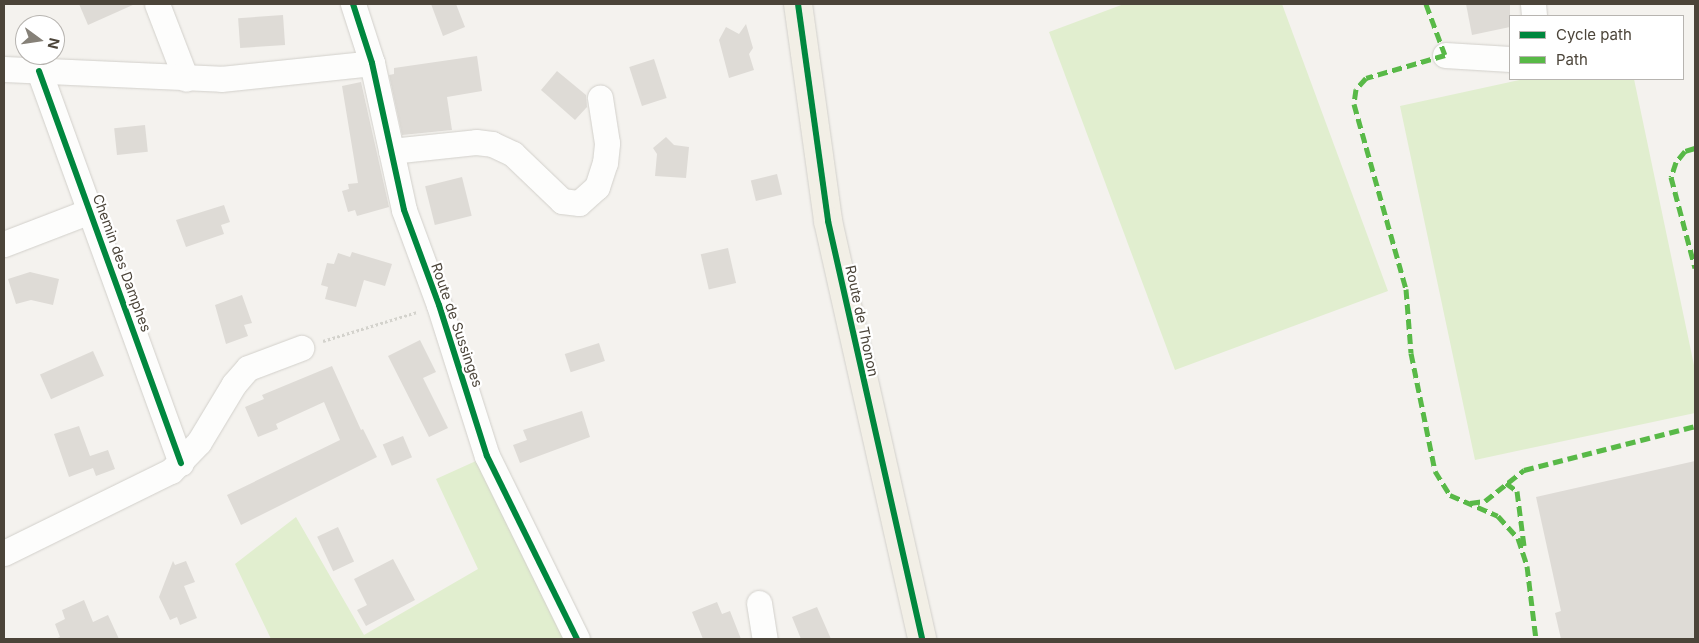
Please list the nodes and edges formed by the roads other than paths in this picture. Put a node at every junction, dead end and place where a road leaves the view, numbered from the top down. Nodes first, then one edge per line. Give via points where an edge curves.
1 (156, 4) edge
2 (353, 4) edge
3 (798, 4) edge
4 (1445, 55) dead end
5 (1509, 59) edge
6 (372, 63) junction
7 (4, 69) edge
8 (39, 71) junction
9 (186, 79) junction
10 (600, 98) dead end
11 (391, 151) junction
12 (90, 211) junction
13 (4, 244) edge
14 (300, 348) road end
15 (181, 463) junction
16 (4, 554) edge
17 (759, 603) dead end
18 (577, 639) edge
19 (765, 639) edge
20 (922, 639) edge

1 - 9 street
2 - 6 street, Route de Sussinges
3 - 20 main road, Route de Thonon via 830,230
4 - 5 street
6 - 9 street via 237,78
6 - 11 street, Route de Sussinges
7 - 8 street
8 - 9 street
8 - 12 street, Chemin des Damphes
10 - 11 street via 607,143 606,163 597,187 579,203 562,201 513,154 492,144 476,142
11 - 18 street, Route de Sussinges via 404,210 439,305 487,456
12 - 13 street, Chemin des Damphes
12 - 15 street, Chemin des Damphes
14 - 15 street via 256,363 244,372
15 - 16 street via 160,478
17 - 19 street

